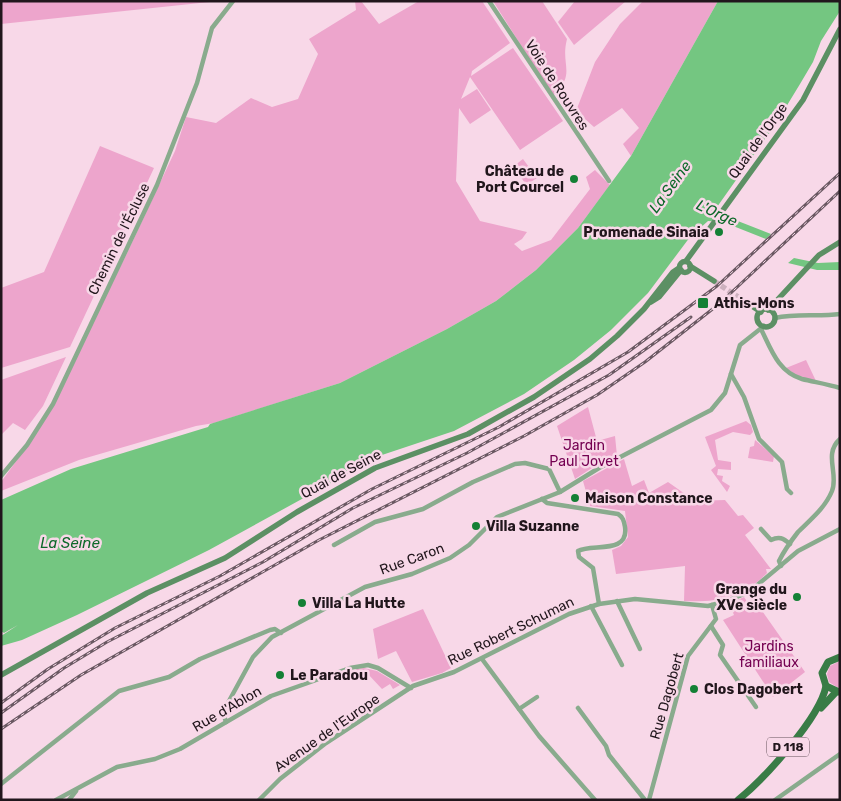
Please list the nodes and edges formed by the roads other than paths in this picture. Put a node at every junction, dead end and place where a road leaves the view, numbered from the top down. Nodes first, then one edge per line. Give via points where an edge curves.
1 (233, 1) edge
2 (489, 1) edge
3 (840, 29) edge
4 (609, 181) dead end
5 (840, 242) edge
6 (688, 264) junction
7 (680, 269) joint
8 (714, 281) tunnel mouth
9 (744, 301) tunnel mouth
10 (767, 313) junction
11 (840, 314) edge
12 (762, 328) junction
13 (732, 374) junction
14 (840, 388) edge
15 (840, 439) edge
16 (1, 476) edge
17 (840, 478) edge
18 (834, 481) junction
19 (560, 492) junction
20 (791, 493) dead end
21 (542, 499) junction
22 (761, 529) dead end
23 (840, 529) edge
24 (790, 544) junction
25 (334, 545) dead end
26 (781, 566) junction
27 (617, 601) junction
28 (599, 604) junction
29 (712, 605) junction
30 (592, 606) junction
31 (711, 626) junction
32 (281, 633) junction
33 (640, 649) dead end
34 (840, 657) edge
35 (482, 659) junction
36 (622, 664) dead end
37 (1, 675) edge
38 (826, 686) junction
39 (411, 688) junction
40 (838, 692) edge
41 (537, 697) dead end
42 (756, 707) dead end
43 (578, 708) dead end
44 (519, 709) junction
45 (226, 722) junction
46 (840, 754) edge
47 (1, 784) edge
48 (76, 790) junction
49 (56, 800) edge
50 (69, 800) edge
51 (259, 800) edge
52 (595, 800) edge
53 (645, 800) edge
54 (649, 800) edge
55 (738, 800) edge
56 (744, 800) edge
57 (775, 800) edge

1 - 16 street, Chemin de l'Écluse via 212,28 197,83 157,185 53,404 27,445
2 - 4 street, Voie de Rouvres
3 - 6 main road, Quai de l'Orge via 803,100 714,221
5 - 10 main road via 815,259
6 - 7 main road, Quai de l'Orge via 680,263
6 - 8 main road
7 - 37 main road, Quai de Seine via 659,297 618,336 550,388 459,438 376,468 297,512 226,558 147,593
9 - 10 main road
10 - 11 street via 809,317
10 - 12 main road via 758,324
10 - 12 main road via 774,322
12 - 13 street, Rue Caron via 741,344
12 - 14 street via 771,351 793,376
13 - 19 street, Rue Caron via 725,393 711,410
13 - 20 street via 759,440 782,462 787,489
15 - 18 street via 832,453
17 - 18 street
18 - 24 street via 825,504
19 - 21 street, Rue Caron
19 - 25 street via 549,470 518,463 473,482 423,509 375,522
21 - 28 street via 546,503 618,514 623,518 625,532 620,543 578,552 579,557 593,568
21 - 32 street, Rue Caron via 497,517 469,545 450,558 412,574 365,587
22 - 24 street via 771,540 783,538
23 - 26 street, Rue Robert Schuman via 798,551
24 - 26 street via 779,561
26 - 29 street, Rue Robert Schuman via 749,592
27 - 28 street, Rue Robert Schuman
27 - 29 street, Rue Robert Schuman
27 - 33 street
28 - 30 street, Rue Robert Schuman
29 - 31 street via 716,618
30 - 35 street, Rue Robert Schuman via 569,614
30 - 36 street
31 - 42 street via 723,644 720,655
31 - 54 street, Rue Dagobert via 688,656
32 - 45 street, Rue Caron via 263,644 253,657 223,712
32 - 47 street via 270,630 200,659 169,677 119,691
34 - 38 main road via 831,659 825,666 822,674
35 - 39 street, Rue Robert Schuman
35 - 44 street
38 - 40 main road
38 - 55 main road, D 118 via 820,702 784,752
39 - 45 street, Rue d'Ablon via 378,668 358,666 275,694
39 - 51 street, Avenue de l'Europe via 326,743
40 - 56 main road, D 118 via 826,701 772,773
41 - 44 street
43 - 53 street via 609,755
44 - 52 street
45 - 48 street, Rue d'Ablon via 180,749 155,759 117,767
46 - 57 street
48 - 49 street, Rue d'Ablon
48 - 50 street

